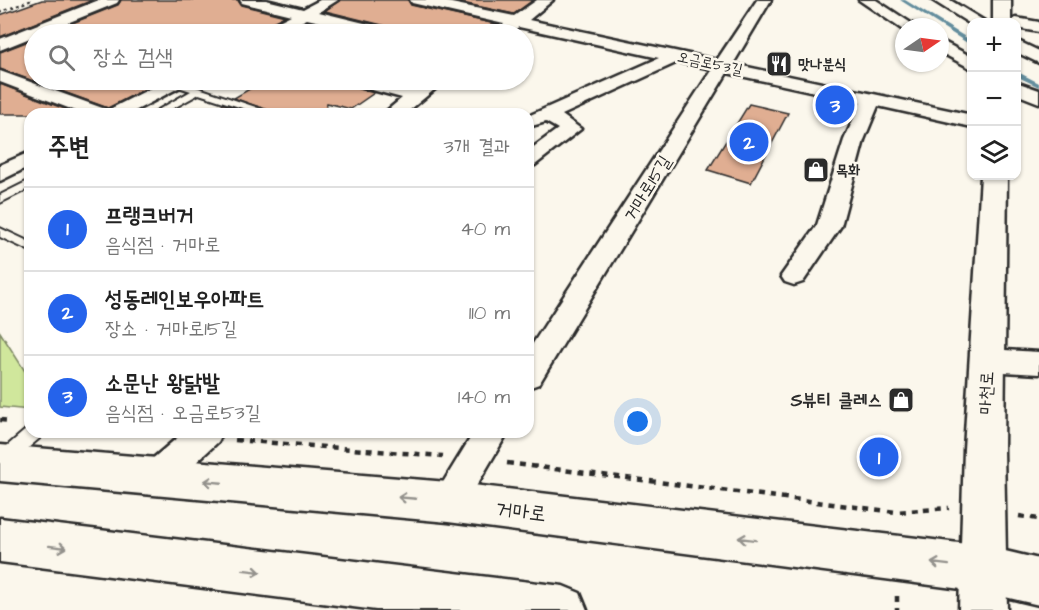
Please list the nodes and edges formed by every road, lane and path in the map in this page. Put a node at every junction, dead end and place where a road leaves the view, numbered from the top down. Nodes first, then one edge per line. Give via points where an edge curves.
1 (32, 0) edge
2 (112, 0) edge
3 (248, 0) edge
4 (331, 0) edge
5 (417, 0) edge
6 (546, 0) edge
7 (764, 0) edge
8 (866, 0) edge
9 (939, 0) edge
10 (1002, 0) edge
11 (0, 12) edge
12 (304, 14) junction
13 (895, 18) edge
14 (971, 18) edge
15 (1007, 18) edge
16 (519, 21) junction
17 (58, 24) edge
18 (284, 24) edge
19 (348, 24) edge
20 (515, 24) edge
21 (533, 24) edge
22 (534, 24) edge
23 (1021, 24) edge
24 (1039, 27) edge
25 (24, 38) edge
26 (0, 45) edge
27 (1021, 47) edge
28 (949, 50) edge
29 (677, 56) junction
30 (1039, 58) edge
31 (967, 61) edge
32 (724, 66) junction
33 (0, 76) edge
34 (24, 85) edge
35 (1021, 89) edge
36 (38, 90) edge
37 (156, 90) edge
38 (198, 90) joint
39 (393, 90) edge
40 (423, 90) edge
41 (415, 96) junction
42 (1039, 97) edge
43 (872, 99) junction
44 (86, 108) edge
45 (125, 108) edge
46 (166, 108) edge
47 (253, 108) edge
48 (400, 108) edge
49 (967, 120) edge
50 (534, 157) edge
51 (994, 180) edge
52 (24, 186) edge
53 (0, 200) edge
54 (0, 232) edge
55 (24, 244) edge
56 (794, 276) dead end
57 (988, 360) junction
58 (1039, 363) edge
59 (534, 367) edge
60 (28, 438) edge
61 (200, 438) edge
62 (297, 438) edge
63 (484, 446) edge
64 (0, 462) edge
65 (156, 477) junction
66 (448, 502) junction
67 (939, 507) dead end
68 (0, 540) edge
69 (1039, 582) edge
70 (984, 590) edge
71 (563, 610) edge

1 - 11 path
2 - 17 street
3 - 12 street
4 - 12 street
5 - 16 street, 오금로53길
6 - 16 street
7 - 32 street, 거마로15길
8 - 13 street
9 - 14 street
10 - 15 main road
12 - 18 street
12 - 19 street
16 - 20 street
16 - 21 street, 오금로53길
22 - 29 street, 오금로53길
23 - 24 street
25 - 26 street
27 - 30 street
28 - 31 street
29 - 32 street, 오금로53길
29 - 50 street via 539,119 571,129
32 - 43 street, 오금로53길
32 - 59 street, 거마로15길
33 - 34 street
35 - 42 street
36 - 44 street
37 - 45 street
38 - 46 lane
38 - 47 lane
39 - 41 street
40 - 41 street
41 - 48 street
43 - 49 street, 오금로53길
43 - 56 street via 854,140 829,226
51 - 57 main road, 마천로
52 - 53 lane
54 - 55 lane
57 - 58 street
57 - 70 main road, 마천로
60 - 64 lane
61 - 65 street
62 - 63 path
63 - 66 street
63 - 67 path via 896,512
64 - 65 main road, 거마로
66 -> 65 main road, 거마로
70 -> 66 main road, 거마로
68 -> 71 main road
69 - 70 main road, 거마로

